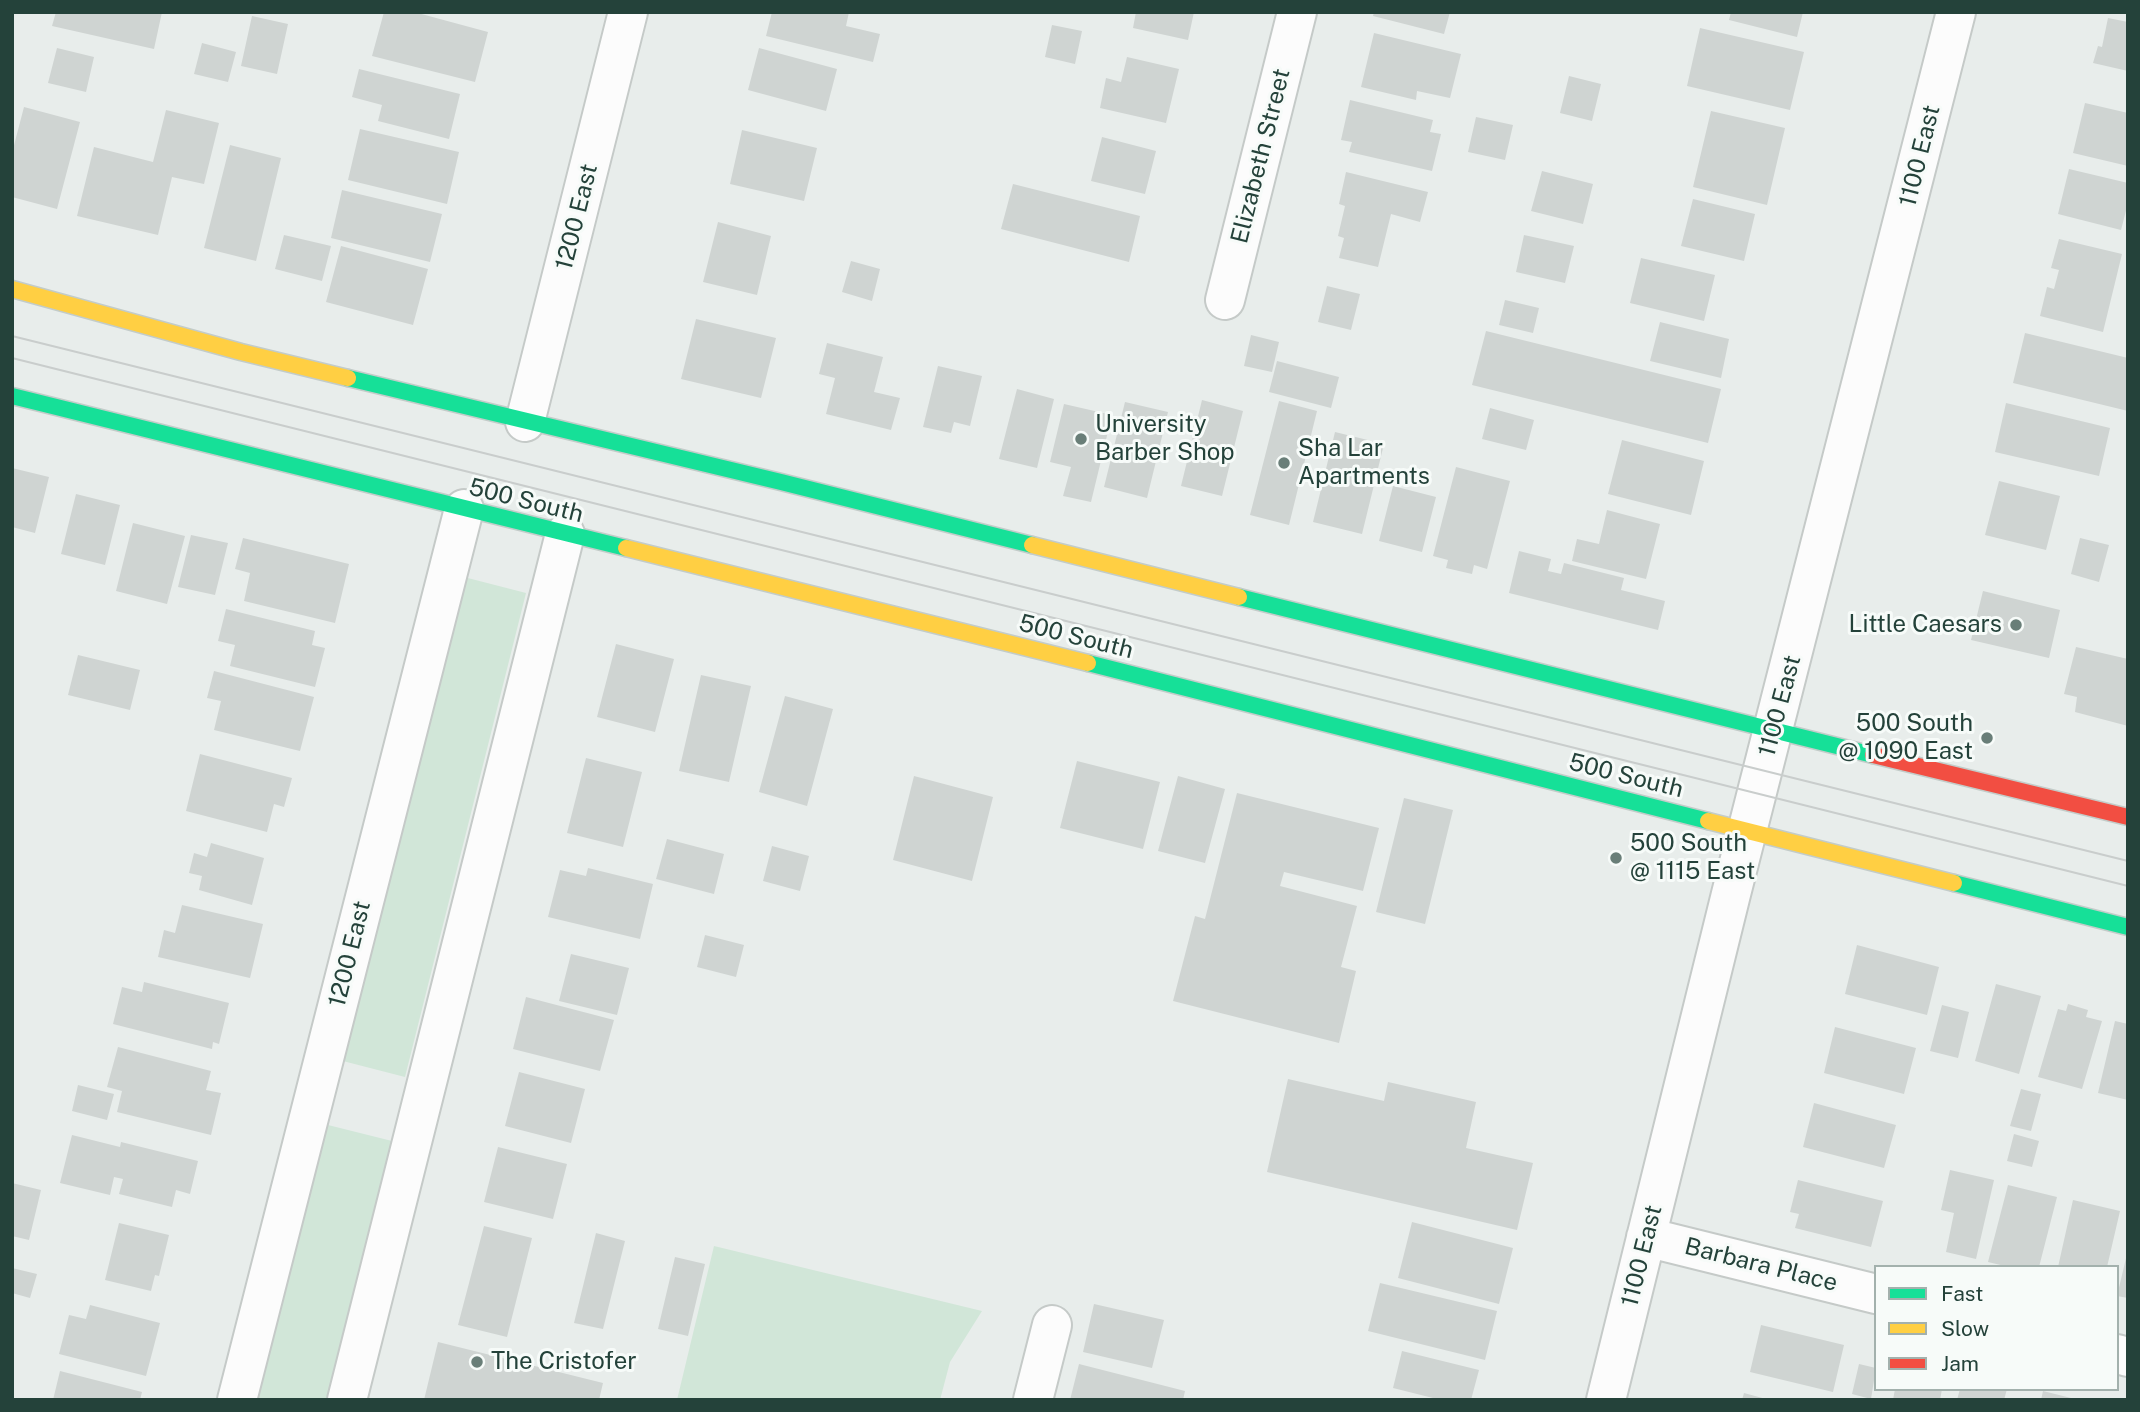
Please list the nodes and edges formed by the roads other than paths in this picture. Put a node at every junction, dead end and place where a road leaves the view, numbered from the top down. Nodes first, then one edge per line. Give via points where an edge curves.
1 (628, 12) edge
2 (1297, 12) edge
3 (1956, 12) edge
4 (12, 289) edge
5 (1225, 300) dead end
6 (12, 396) edge
7 (526, 422) junction
8 (464, 509) junction
9 (565, 534) junction
10 (1774, 731) junction
11 (2128, 817) edge
12 (1748, 831) junction
13 (2128, 927) edge
14 (1646, 1237) junction
15 (1874, 1294) edge
16 (1052, 1325) dead end
17 (237, 1400) edge
18 (347, 1400) edge
19 (1033, 1400) edge
20 (1606, 1400) edge

1 - 7 street, 1200 East
2 - 5 street, Elizabeth Street
3 - 10 street, 1100 East
4 - 7 main road
6 - 8 main road, 500 South
7 - 10 main road
8 - 9 main road, 500 South
8 - 17 street, 1200 East
9 - 12 main road, 500 South
9 - 18 street
10 - 11 main road
10 - 12 street, 1100 East
12 - 13 main road, 500 South
12 - 14 street, 1100 East
14 - 15 street, Barbara Place
14 - 20 street, 1100 East
16 - 19 street

